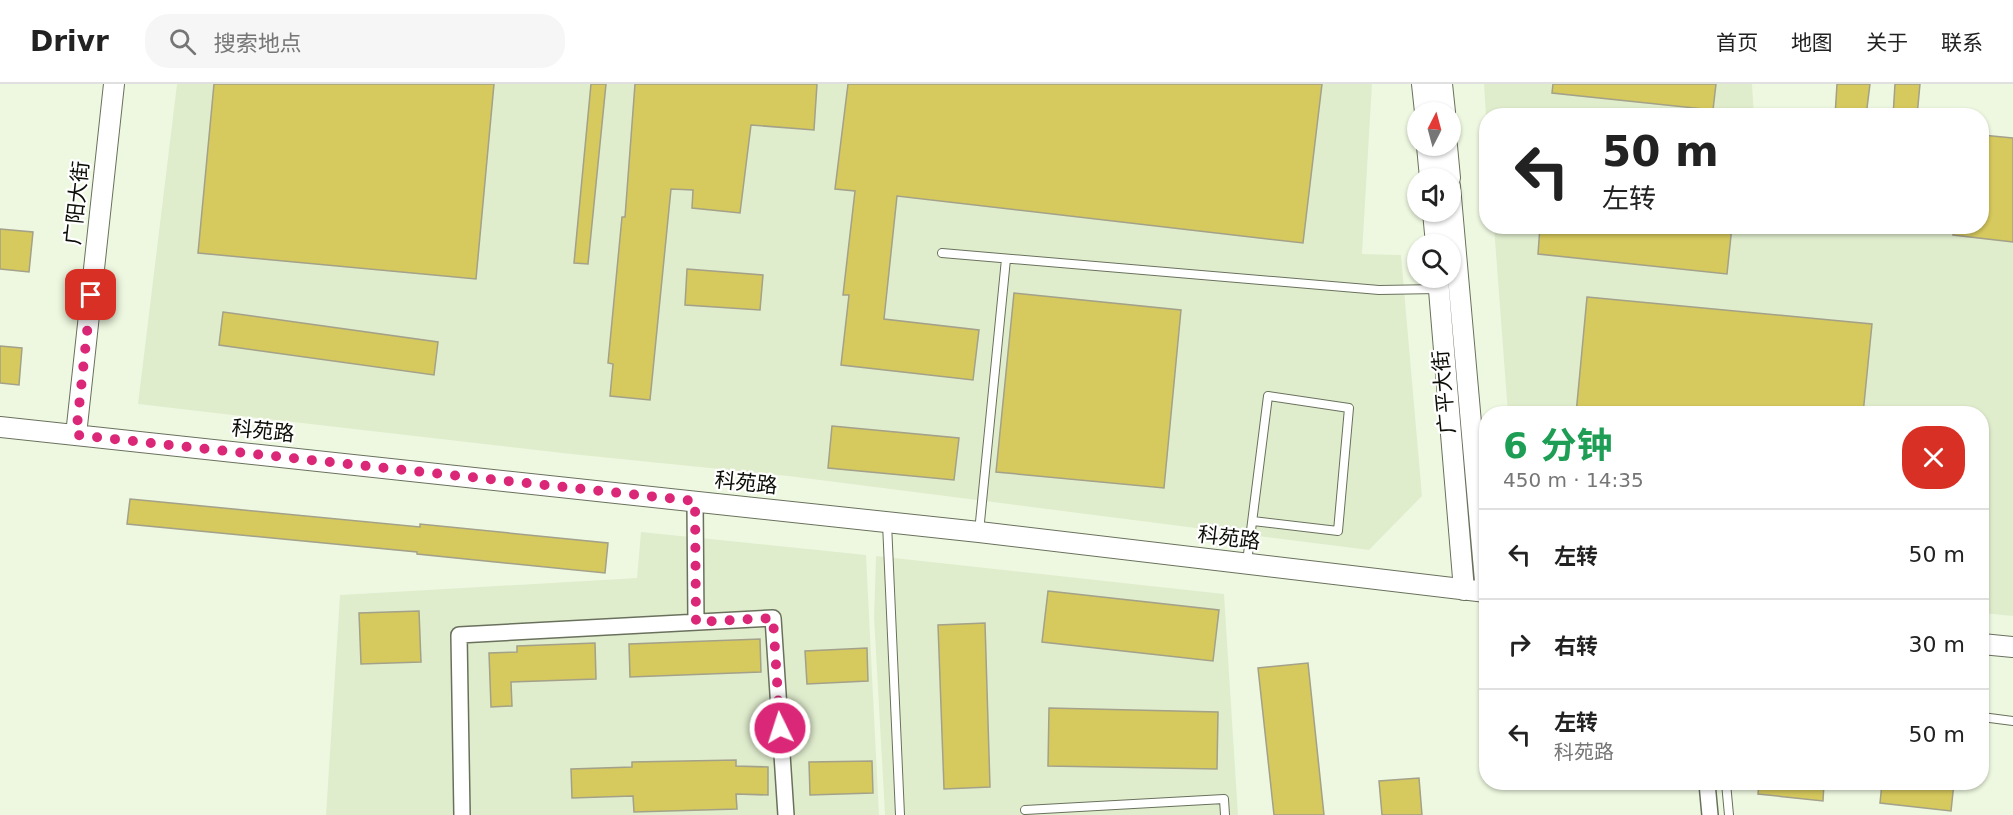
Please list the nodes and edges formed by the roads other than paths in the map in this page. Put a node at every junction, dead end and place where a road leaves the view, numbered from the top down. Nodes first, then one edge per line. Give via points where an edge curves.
1 (114, 84) edge
2 (1422, 84) edge
3 (1442, 84) edge
4 (1424, 102) edge
5 (1443, 102) edge
6 (942, 253) dead end
7 (1006, 259) junction
8 (1407, 288) edge
9 (1445, 288) edge
10 (1445, 288) edge
11 (0, 427) edge
12 (76, 435) junction
13 (695, 501) junction
14 (1253, 521) junction
15 (887, 522) junction
16 (979, 532) junction
17 (1479, 540) edge
18 (1246, 564) junction
19 (1464, 590) junction
20 (1479, 591) edge
21 (696, 622) junction
22 (1989, 645) edge
23 (2013, 647) edge
24 (1989, 718) edge
25 (2013, 721) edge
26 (1708, 790) edge
27 (1727, 790) edge
28 (1025, 810) dead end
29 (462, 815) edge
30 (786, 815) edge
31 (900, 815) edge
32 (1225, 815) edge
33 (1710, 815) edge
34 (1729, 815) edge

1 - 12 street, 广阳大街
2 - 4 street
3 - 5 street
6 - 7 lane
7 - 8 lane via 1379,290
7 - 16 lane
9 - 19 street, 广平大街
10 - 17 street, 广平大街
11 - 12 street, 科苑路
12 - 13 street, 科苑路
13 - 15 street, 科苑路
13 - 21 street
14 - 14 lane via 1268,396 1349,408 1338,531
14 - 18 lane
15 - 16 street, 科苑路
15 - 31 lane
16 - 18 street, 科苑路
18 - 19 street, 科苑路
19 - 20 street, 科苑路
21 - 29 street via 459,635
21 - 30 street via 773,618
22 - 23 street
24 - 25 lane
26 - 33 street
27 - 34 lane
28 - 32 lane via 1224,799

